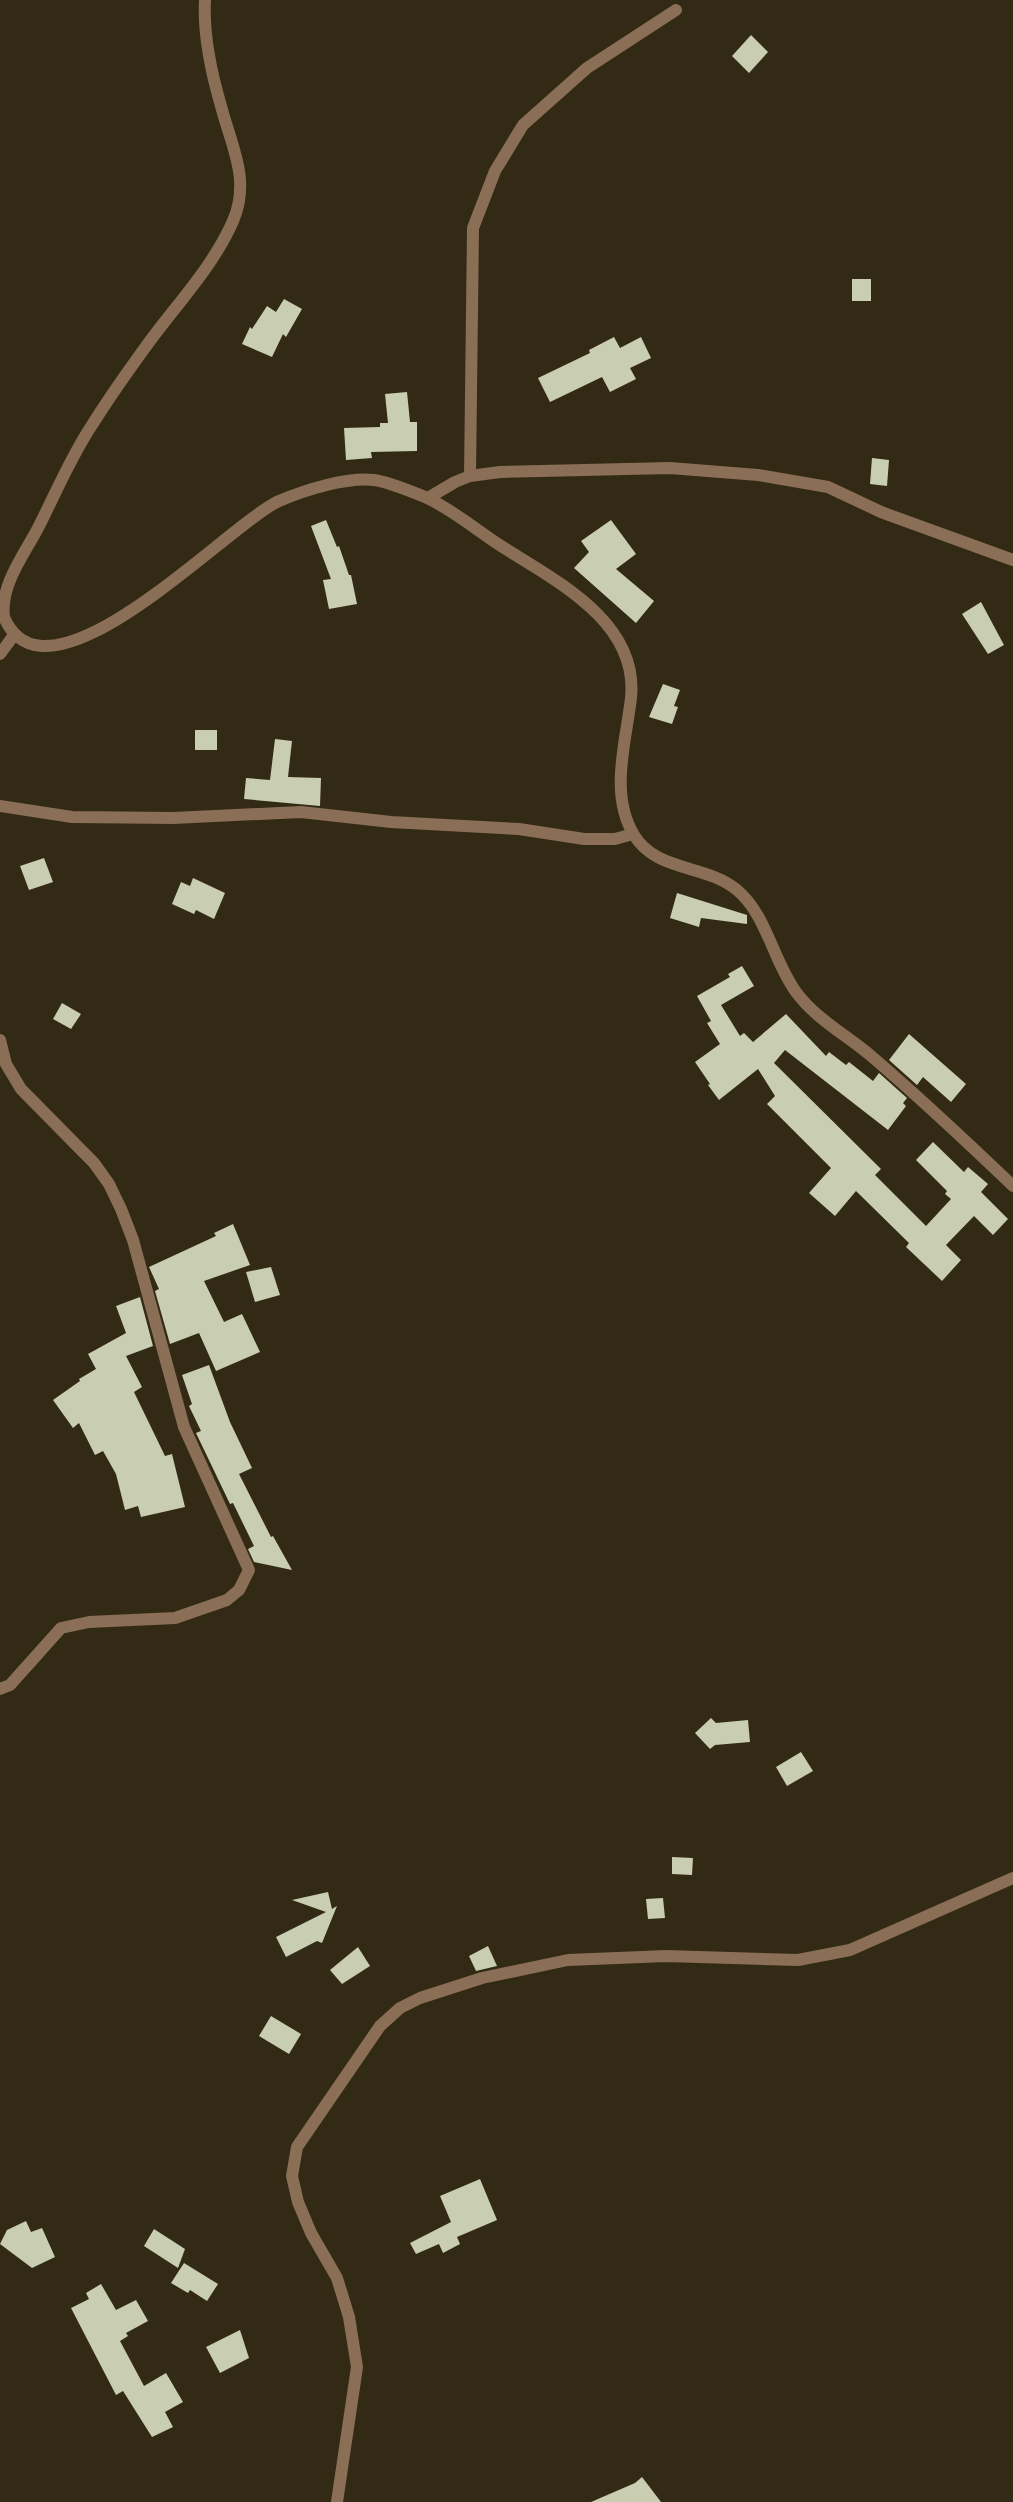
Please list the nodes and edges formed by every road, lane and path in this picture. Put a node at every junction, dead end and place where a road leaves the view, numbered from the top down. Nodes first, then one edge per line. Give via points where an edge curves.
1 (205, 0) edge
2 (676, 10) dead end
3 (470, 476) junction
4 (429, 498) junction
5 (1013, 560) edge
6 (14, 635) junction
7 (0, 654) edge
8 (0, 806) edge
9 (633, 834) junction
10 (0, 1040) edge
11 (1013, 1186) edge
12 (0, 1689) edge
13 (1013, 1878) edge
14 (337, 2502) edge

1 - 6 street via 210,63 236,148 240,186 236,217 197,280 91,426 38,528 6,579 0,605
2 - 3 street via 587,68 523,125 495,171 473,228
3 - 4 street
3 - 5 street via 670,468 769,477 828,487 881,512
4 - 6 street via 374,480 321,486 275,502 145,601 100,628 53,647 26,645
4 - 9 street via 580,597 608,625 629,662 632,694 621,768 622,803
6 - 7 street
8 - 9 street via 72,817 173,818 301,812 519,829 584,839 615,839
9 - 11 street via 647,852 673,865 705,873 737,890 757,916 796,992 939,1114
10 - 12 street via 6,1064 21,1089 94,1163 121,1209 184,1427 249,1570 227,1600 175,1618 79,1623 61,1628 10,1685
13 - 14 street via 850,1950 798,1960 666,1956 568,1960 482,1978 420,1998 400,2008 380,2026 297,2147 292,2176 311,2233 337,2278 349,2317 357,2367

